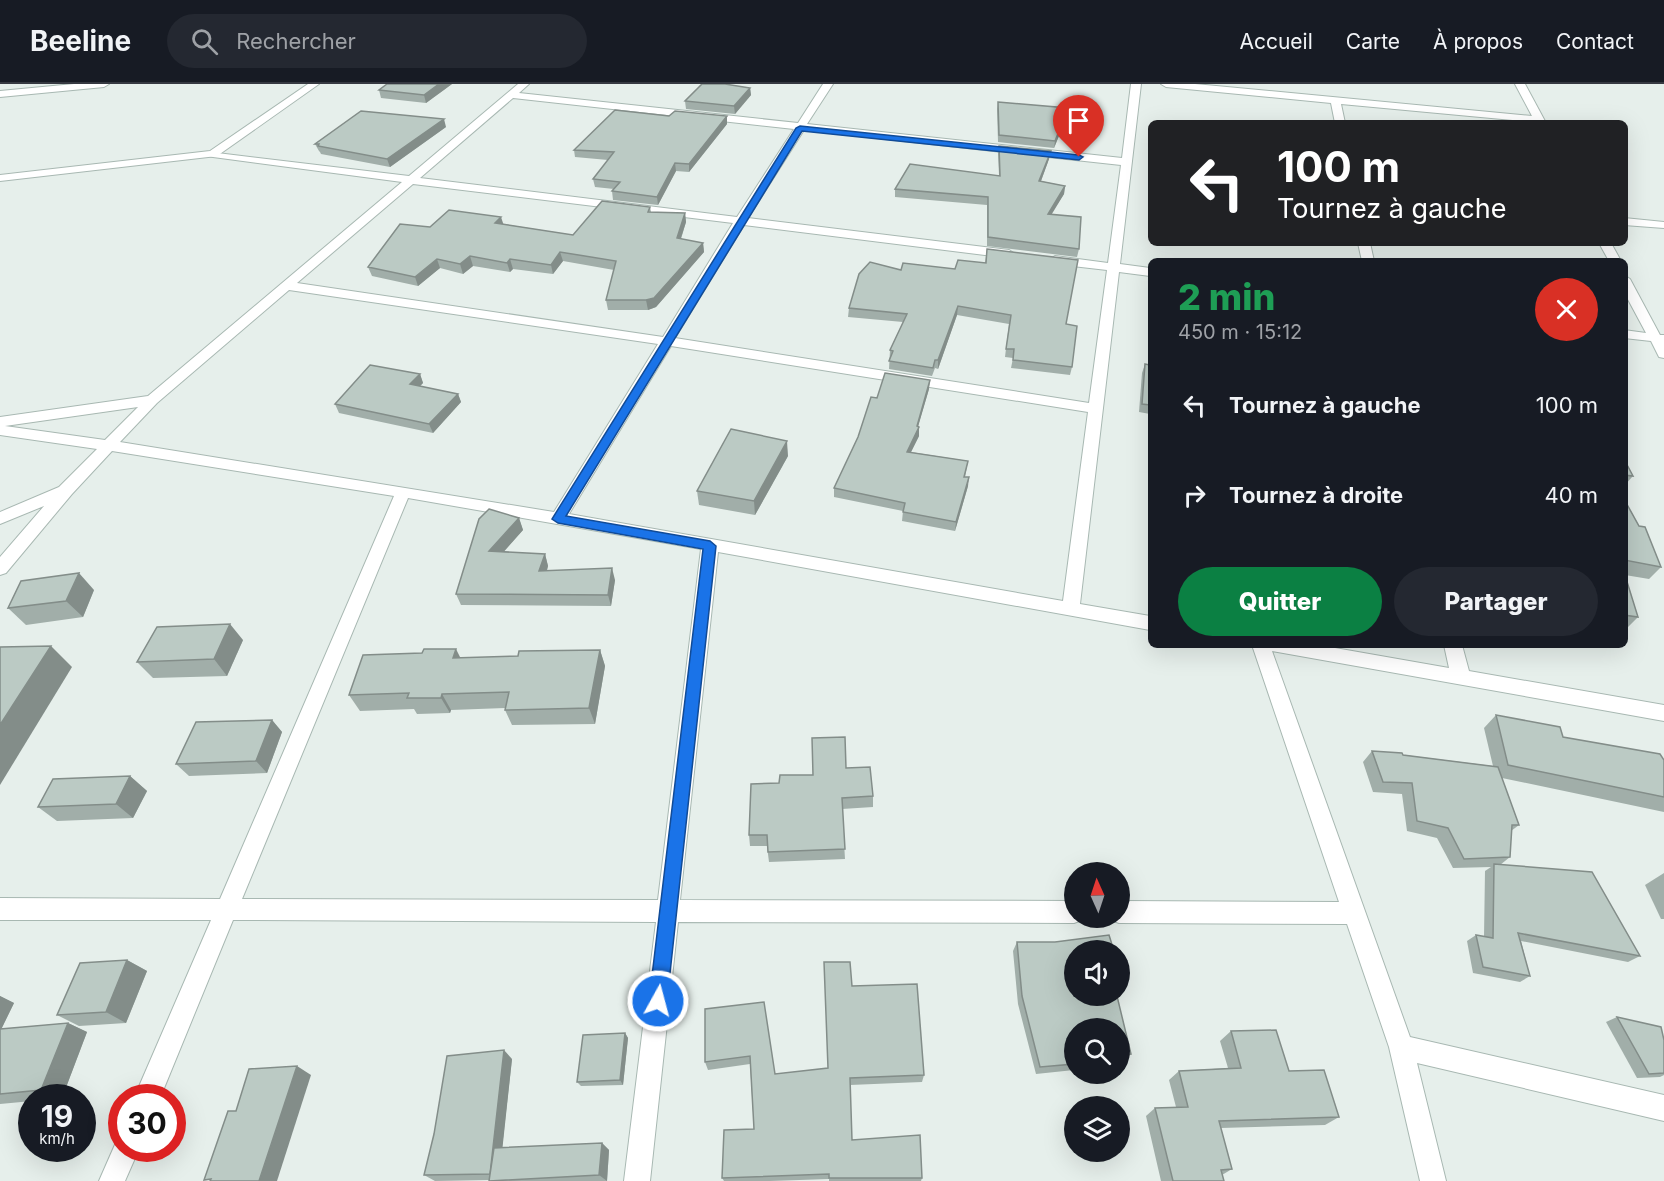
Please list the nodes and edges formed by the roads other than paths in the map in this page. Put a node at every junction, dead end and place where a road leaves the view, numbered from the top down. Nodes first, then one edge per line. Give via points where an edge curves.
1 (105, 84) edge
2 (314, 84) edge
3 (524, 84) edge
4 (828, 84) edge
5 (1136, 84) edge
6 (1166, 84) edge
7 (1520, 84) edge
8 (1254, 88) edge
9 (0, 94) edge
10 (512, 95) junction
11 (1335, 100) junction
12 (1339, 120) edge
13 (1522, 120) edge
14 (1540, 120) edge
15 (800, 128) junction
16 (213, 154) junction
17 (1126, 162) junction
18 (0, 178) edge
19 (411, 180) junction
20 (741, 220) junction
21 (1628, 221) edge
22 (1664, 225) edge
23 (1020, 255) edge
24 (1043, 258) edge
25 (1113, 267) junction
26 (1148, 272) edge
27 (288, 286) junction
28 (1628, 286) edge
29 (1628, 335) edge
30 (1660, 339) edge
31 (666, 341) junction
32 (1664, 354) edge
33 (153, 400) junction
34 (1096, 409) junction
35 (0, 422) edge
36 (0, 430) edge
37 (111, 445) junction
38 (66, 490) junction
39 (403, 492) junction
40 (0, 518) edge
41 (558, 519) junction
42 (710, 546) junction
43 (0, 568) edge
44 (1071, 609) junction
45 (1148, 623) edge
46 (1262, 648) edge
47 (1294, 648) edge
48 (1454, 648) edge
49 (1461, 677) junction
50 (1664, 713) edge
51 (0, 909) edge
52 (227, 909) junction
53 (669, 911) junction
54 (1064, 912) edge
55 (1130, 912) edge
56 (1354, 913) junction
57 (1401, 1047) junction
58 (153, 1084) edge
59 (1664, 1108) edge
60 (120, 1162) edge
61 (112, 1181) edge
62 (637, 1181) edge
63 (1433, 1181) edge

1 - 9 street
2 - 16 street
3 - 10 street
4 - 15 street
5 - 17 street
6 - 8 street
7 - 14 street
8 - 11 street
10 - 15 street
10 - 19 street
11 - 12 street
11 - 13 street
15 - 17 street
15 - 20 street
16 - 18 street
16 - 19 street
17 - 25 street
19 - 20 street
19 - 27 street
20 - 23 street
20 - 31 street
21 - 22 street
24 - 25 street
25 - 26 street
25 - 34 street
27 - 31 street
27 - 33 street
28 - 30 street
29 - 30 street
30 - 32 street
31 - 34 street
31 - 41 street
33 - 35 street
33 - 37 street
34 - 44 street
36 - 37 street
37 - 38 street
37 - 39 street
38 - 40 street
38 - 43 street
39 - 41 street
39 - 52 street
41 - 42 street
42 - 44 street
42 - 53 street
44 - 45 street
46 - 56 street
47 - 49 street
48 - 49 street
49 - 50 street
51 - 52 street
52 - 53 street
52 - 58 street
53 - 54 street
53 - 62 street
55 - 56 street
56 - 57 street
57 - 59 street
57 - 63 street
60 - 61 street

